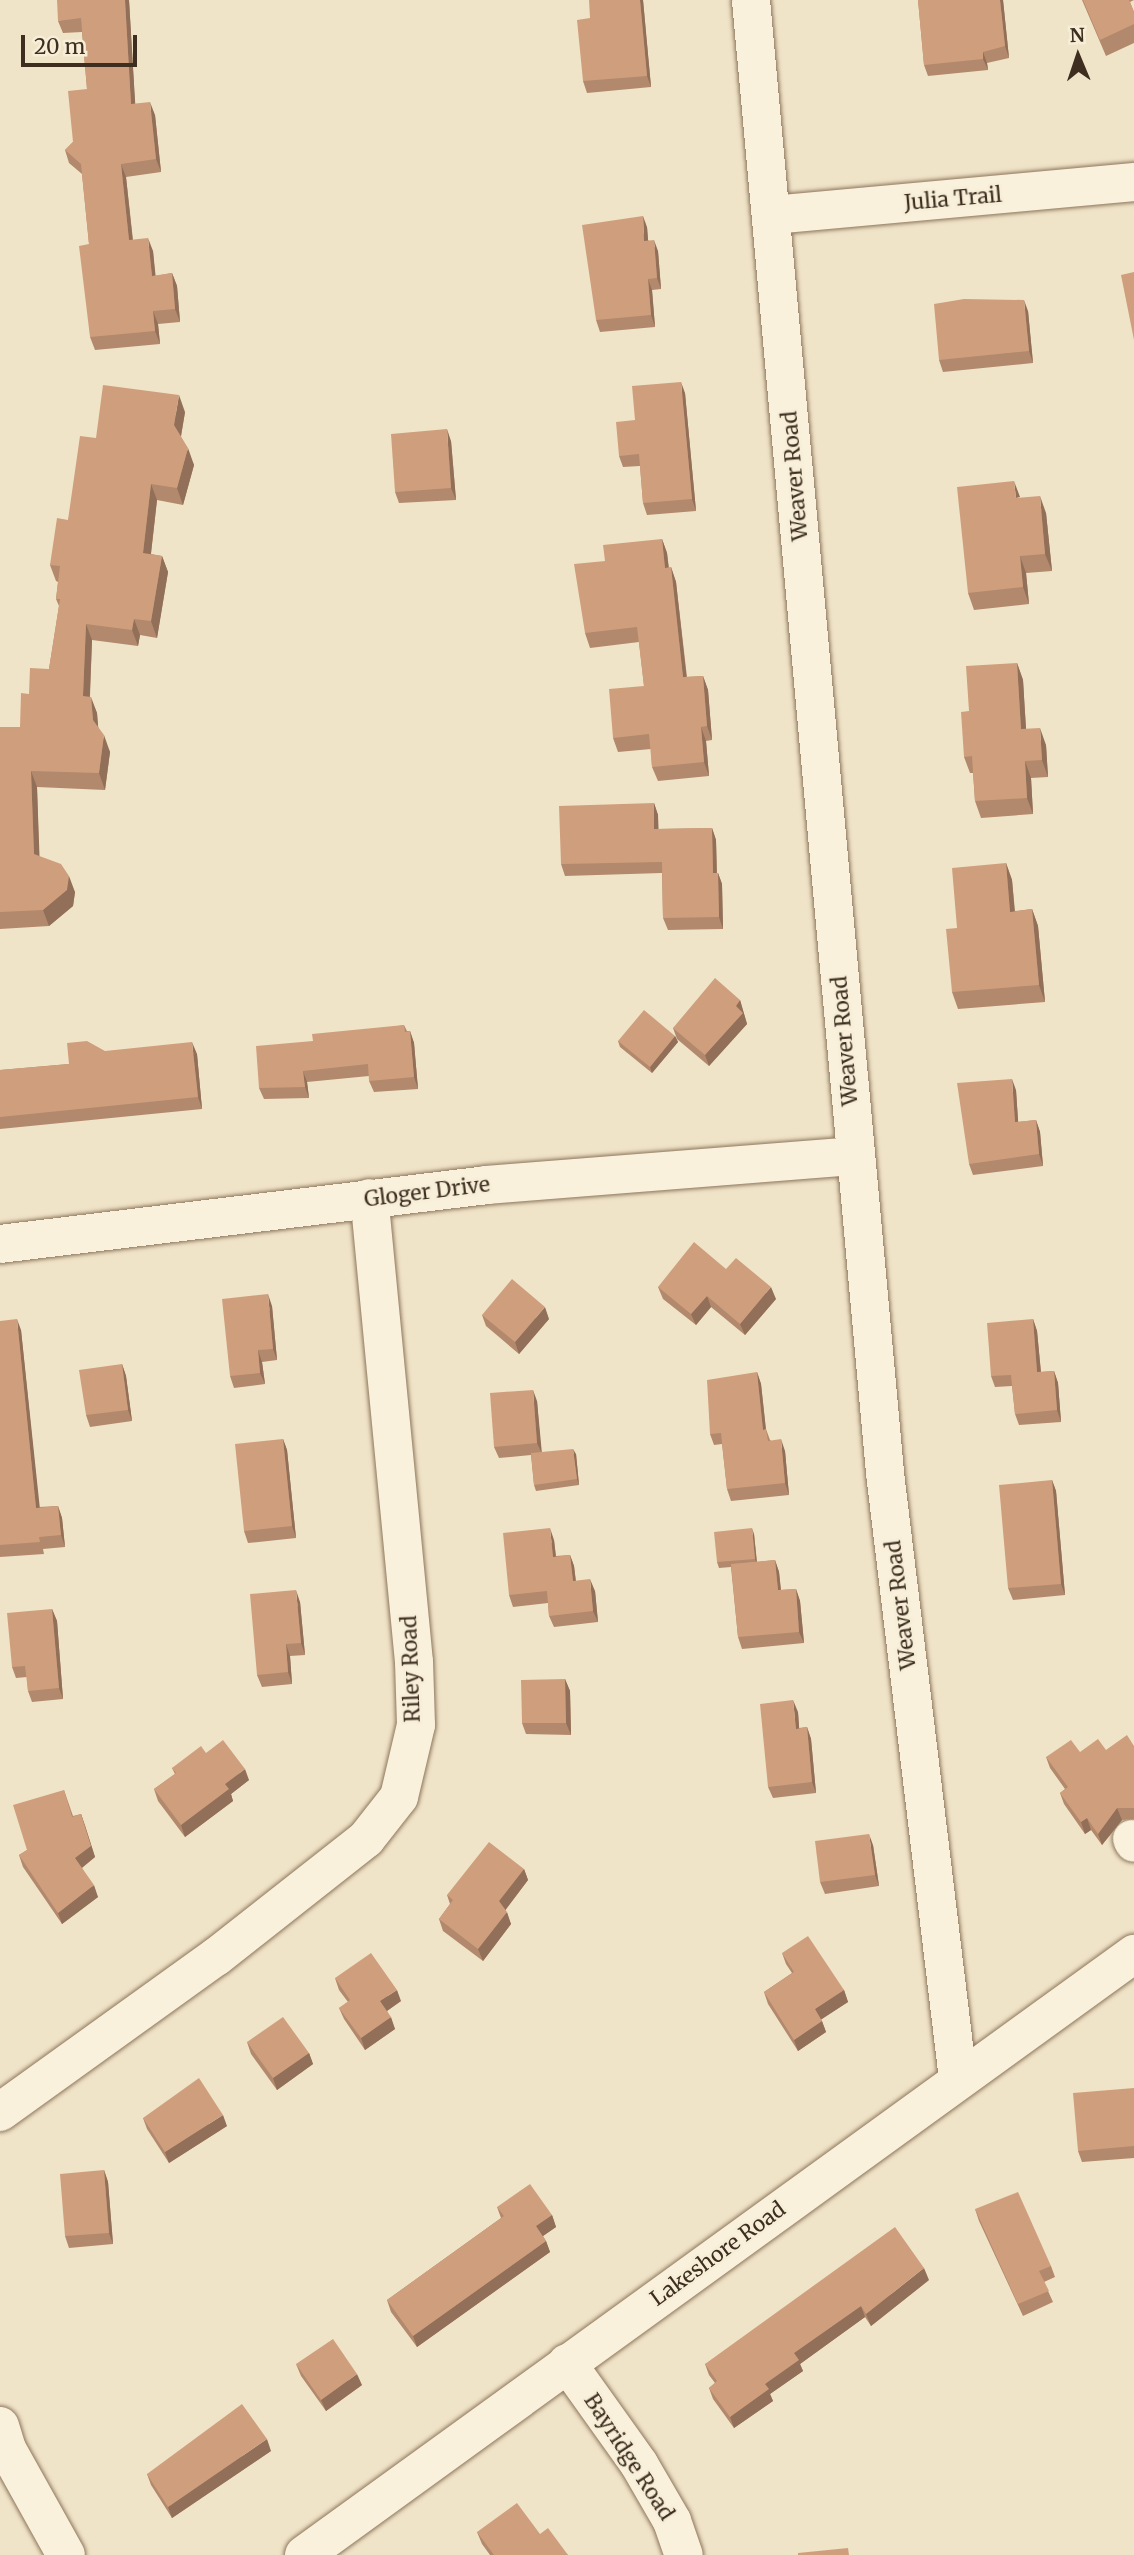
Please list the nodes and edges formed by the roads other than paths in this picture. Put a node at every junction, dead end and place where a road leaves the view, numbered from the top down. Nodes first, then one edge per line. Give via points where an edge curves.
1 (751, 0) edge
2 (1134, 182) edge
3 (772, 215) junction
4 (856, 1156) junction
5 (369, 1198) junction
6 (0, 1244) edge
7 (1134, 1954) edge
8 (958, 2079) junction
9 (0, 2112) edge
10 (567, 2363) junction
11 (0, 2426) edge
12 (66, 2555) edge
13 (304, 2555) edge
14 (684, 2555) edge

1 - 3 street, Weaver Road
2 - 3 street, Julia Trail
3 - 4 street, Weaver Road
4 - 5 street, Gloger Drive
4 - 8 street, Weaver Road via 885,1473
5 - 6 street, Gloger Drive
5 - 9 street, Riley Road via 414,1662 416,1725 399,1797 366,1839 216,1956
7 - 8 street, Lakeshore Road
8 - 10 street, Lakeshore Road
10 - 13 street, Lakeshore Road
10 - 14 street, Bayridge Road via 639,2464 672,2521
11 - 12 street via 7,2449

